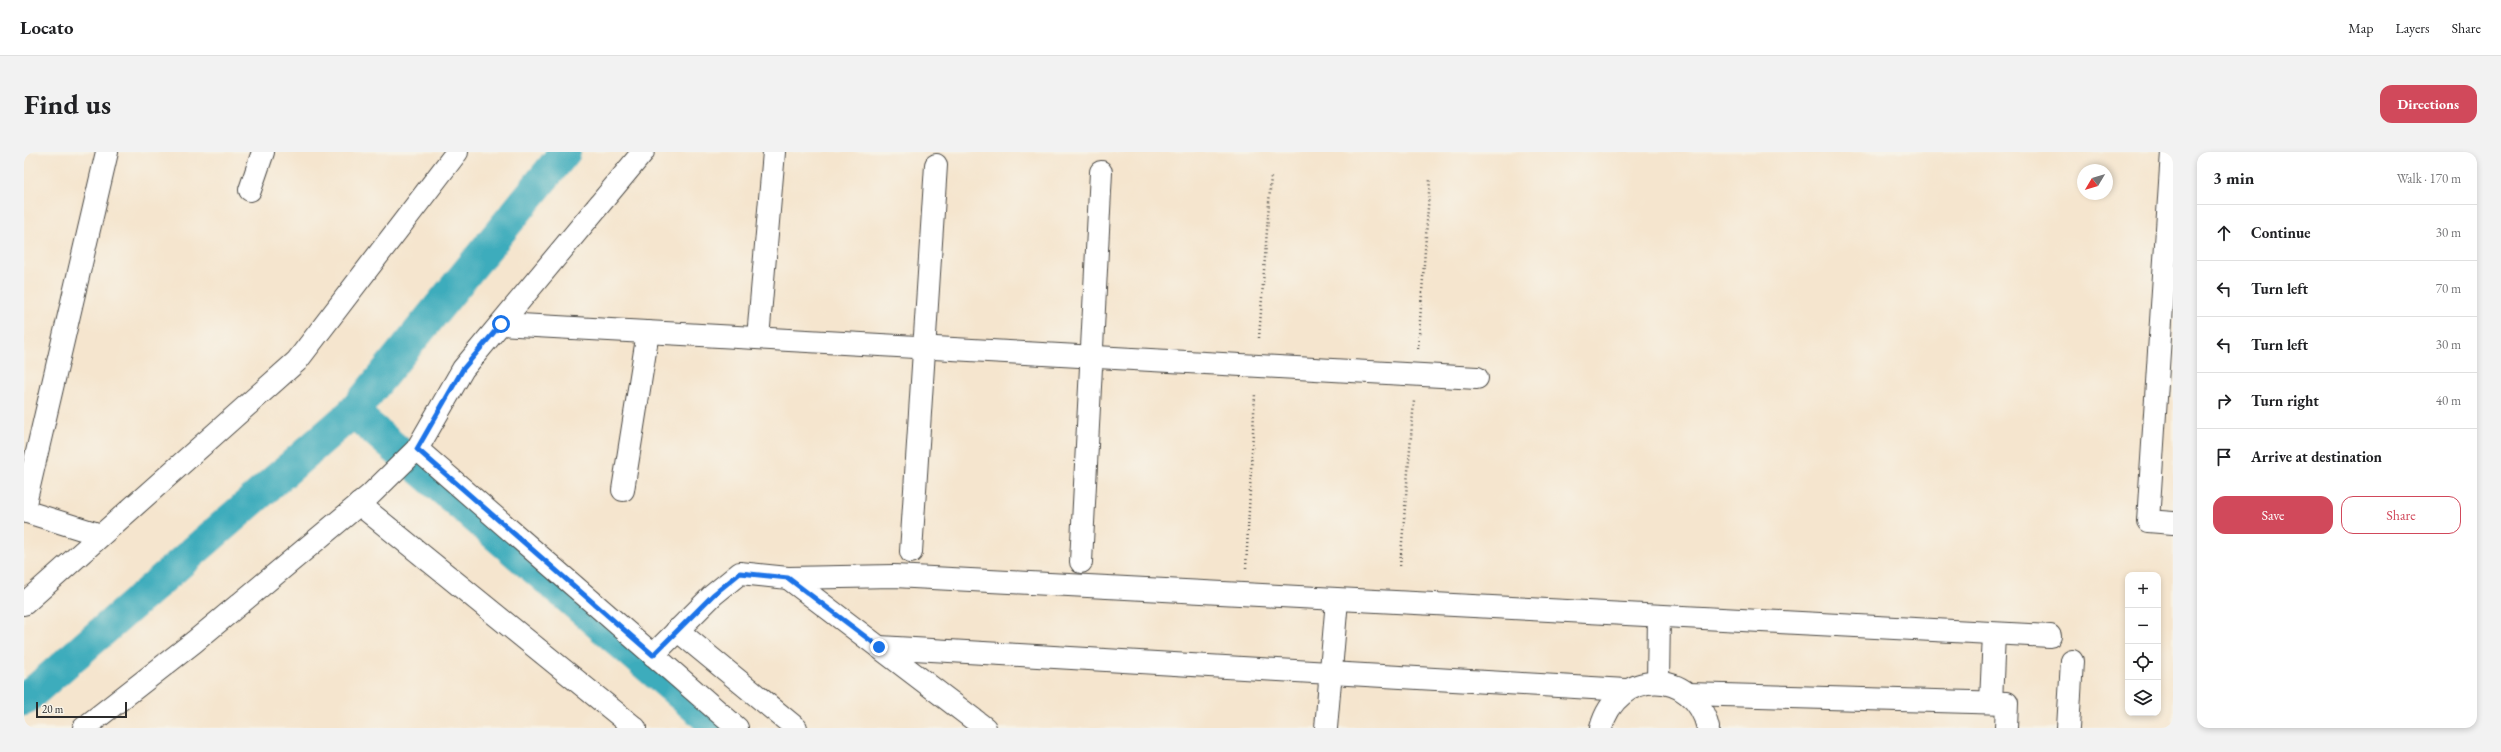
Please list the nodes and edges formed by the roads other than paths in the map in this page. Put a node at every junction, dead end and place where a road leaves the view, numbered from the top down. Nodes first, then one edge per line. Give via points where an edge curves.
1 (107, 152) edge
2 (263, 152) edge
3 (457, 152) edge
4 (643, 152) edge
5 (774, 152) edge
6 (2172, 152) edge
7 (936, 165) dead end
8 (1101, 172) dead end
9 (250, 190) dead end
10 (501, 324) junction
11 (648, 332) junction
12 (758, 338) junction
13 (924, 347) junction
14 (1092, 357) junction
15 (1477, 378) dead end
16 (417, 449) junction
17 (623, 490) dead end
18 (364, 500) junction
19 (24, 510) edge
20 (2173, 523) edge
21 (101, 535) junction
22 (911, 552) dead end
23 (1081, 562) dead end
24 (788, 578) junction
25 (1337, 600) junction
26 (24, 604) edge
27 (1659, 616) junction
28 (677, 630) junction
29 (1994, 634) junction
30 (2050, 636) dead end
31 (879, 647) junction
32 (653, 655) junction
33 (2072, 661) dead end
34 (1330, 673) junction
35 (1658, 682) junction
36 (1626, 690) junction
37 (1688, 694) junction
38 (1991, 702) junction
39 (84, 728) edge
40 (635, 728) edge
41 (737, 728) edge
42 (796, 728) edge
43 (985, 728) edge
44 (1326, 728) edge
45 (1601, 728) edge
46 (1708, 728) edge
47 (2006, 728) edge
48 (2068, 728) edge

1 - 19 street
2 - 9 street
3 - 21 street via 297,361
4 - 10 street
5 - 12 street
6 - 20 street via 2148,521
7 - 13 street
8 - 14 street
10 - 11 street
10 - 16 street via 463,369
11 - 12 street
11 - 17 street
12 - 13 street
13 - 14 street
13 - 22 street
14 - 15 street
14 - 23 street
16 - 18 street
16 - 32 street
18 - 39 street via 194,642
18 - 40 street
19 - 21 street
21 - 26 street
24 - 25 street via 894,576
24 - 28 street via 740,573
24 - 31 street
25 - 27 street
25 - 34 street
27 - 29 street
27 - 35 street
28 - 32 street
28 - 42 street
29 - 30 street
29 - 38 street
31 - 34 street
31 - 43 street
32 - 41 street
33 - 48 street
34 - 36 street
34 - 44 street
35 - 36 street
35 - 37 street via 1674,686
36 - 45 street via 1613,701 1604,715
37 - 38 street
37 - 46 street via 1699,705
38 - 47 street via 2007,703

